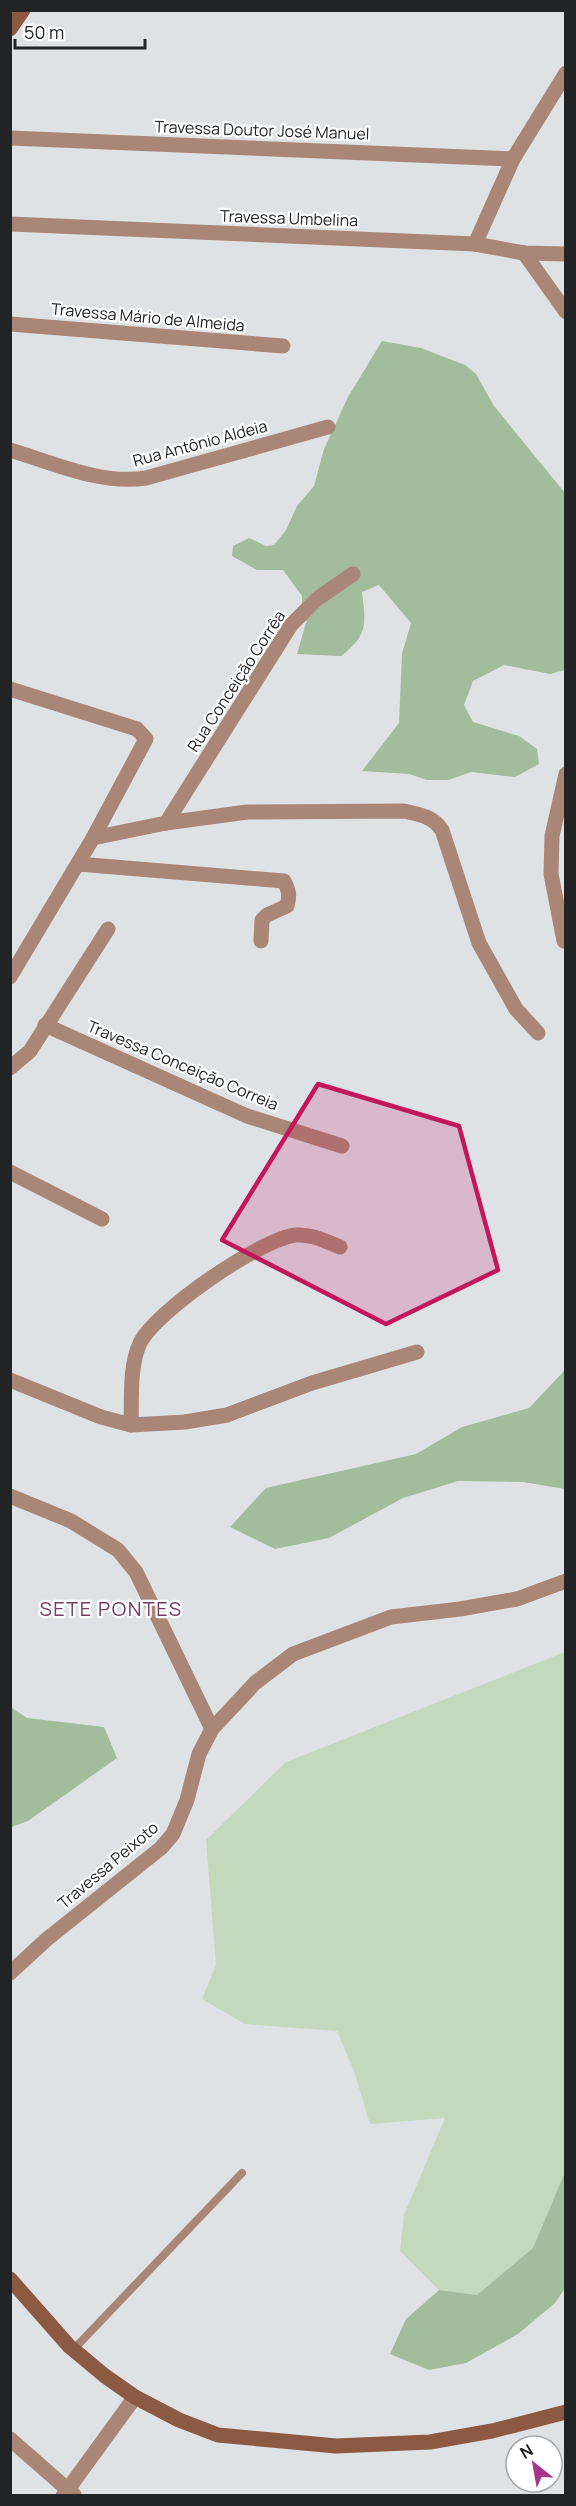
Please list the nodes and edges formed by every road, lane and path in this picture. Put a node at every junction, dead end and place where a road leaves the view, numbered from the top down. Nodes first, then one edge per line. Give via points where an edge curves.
1 (23, 10) edge
2 (10, 28) edge
3 (566, 73) edge
4 (10, 138) edge
5 (513, 159) junction
6 (10, 224) edge
7 (475, 244) junction
8 (524, 253) junction
9 (566, 254) edge
10 (566, 312) edge
11 (10, 324) edge
12 (283, 346) dead end
13 (328, 427) dead end
14 (10, 450) edge
15 (352, 574) dead end
16 (10, 689) edge
17 (566, 774) edge
18 (166, 824) junction
19 (93, 838) junction
20 (78, 864) junction
21 (108, 928) dead end
22 (261, 941) dead end
23 (564, 941) dead end
24 (10, 976) edge
25 (45, 1025) junction
26 (537, 1033) dead end
27 (10, 1068) edge
28 (342, 1146) dead end
29 (10, 1172) edge
30 (102, 1219) dead end
31 (340, 1247) dead end
32 (417, 1352) dead end
33 (10, 1380) edge
34 (131, 1425) junction
35 (10, 1496) edge
36 (566, 1581) edge
37 (213, 1729) junction
38 (10, 1973) edge
39 (242, 2173) dead end
40 (10, 2278) edge
41 (73, 2350) junction
42 (135, 2397) junction
43 (566, 2412) edge
44 (10, 2439) edge
45 (68, 2494) edge

1 - 2 street
3 - 5 street
4 - 5 street, Travessa Doutor José Manuel
5 - 7 street
6 - 7 street, Travessa Umbelina
7 - 8 street, Travessa Umbelina
8 - 9 street, Travessa Umbelina
8 - 10 street
11 - 12 street, Travessa Mário de Almeida
13 - 14 street, Rua Antônio Aldeia via 128,481 107,479
15 - 18 street, Rua Conceição Corrêa via 317,599 291,625
16 - 19 street via 137,729 146,739
17 - 23 street via 552,836 551,874
18 - 19 street
18 - 26 street via 247,812 404,811 436,821 451,852 479,943 512,1002
19 - 20 street
20 - 22 street via 284,881 290,898 286,906 261,920
20 - 24 street
21 - 25 street
25 - 27 street via 30,1052
25 - 28 street, Travessa Conceição Correia via 247,1116
29 - 30 street
31 - 34 street via 307,1235 271,1242 168,1309 139,1344 133,1371
32 - 34 street via 211,1419
33 - 34 street
35 - 37 street via 71,1521 118,1550 136,1572
36 - 37 street, Travessa Peixoto via 517,1599 392,1617 294,1654 255,1683
37 - 38 street, Travessa Peixoto via 199,1754 173,1834
39 - 41 lane
40 - 41 street
41 - 42 street
42 - 43 street via 218,2435 336,2446 430,2442
42 - 45 street
44 - 45 street

